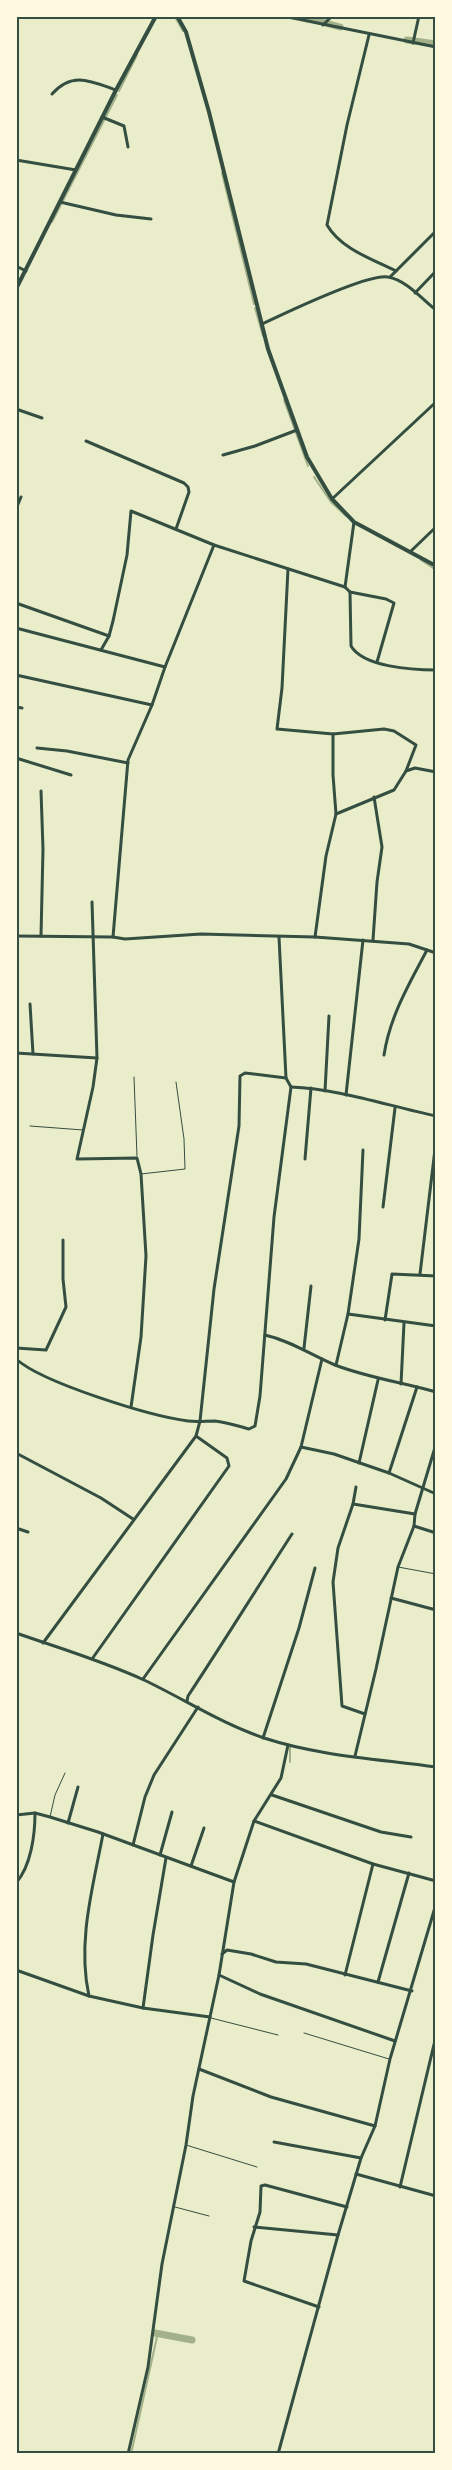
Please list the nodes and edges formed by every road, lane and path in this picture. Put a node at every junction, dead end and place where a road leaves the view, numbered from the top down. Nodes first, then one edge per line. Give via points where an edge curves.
1 (177, 16) edge
2 (283, 16) edge
3 (332, 16) edge
4 (419, 16) edge
5 (155, 17) edge
6 (323, 25) junction
7 (369, 35) junction
8 (413, 43) junction
9 (436, 47) edge
10 (116, 90) junction
11 (52, 94) dead end
12 (102, 117) junction
13 (128, 147) dead end
14 (16, 160) edge
15 (76, 170) junction
16 (60, 202) junction
17 (151, 219) dead end
18 (436, 231) edge
19 (16, 266) edge
20 (26, 271) junction
21 (396, 271) junction
22 (436, 271) edge
23 (390, 277) junction
24 (16, 289) edge
25 (415, 293) junction
26 (436, 310) edge
27 (262, 324) junction
28 (436, 402) edge
29 (16, 408) edge
30 (42, 418) dead end
31 (297, 430) junction
32 (86, 441) dead end
33 (224, 455) dead end
34 (21, 497) dead end
35 (332, 499) junction
36 (16, 509) edge
37 (354, 522) junction
38 (436, 527) edge
39 (176, 529) junction
40 (214, 545) junction
41 (411, 551) junction
42 (436, 566) edge
43 (288, 569) junction
44 (345, 587) junction
45 (350, 592) junction
46 (16, 603) edge
47 (16, 628) edge
48 (109, 636) junction
49 (101, 650) junction
50 (377, 662) junction
51 (165, 667) junction
52 (436, 670) edge
53 (16, 675) edge
54 (152, 705) junction
55 (16, 707) edge
56 (22, 708) dead end
57 (333, 734) junction
58 (37, 748) dead end
59 (16, 758) edge
60 (128, 763) junction
61 (406, 771) junction
62 (436, 772) edge
63 (71, 775) dead end
64 (41, 791) dead end
65 (374, 797) junction
66 (336, 814) junction
67 (92, 902) dead end
68 (16, 936) edge
69 (41, 936) junction
70 (94, 936) junction
71 (113, 937) junction
72 (279, 937) junction
73 (316, 937) junction
74 (363, 940) junction
75 (373, 940) junction
76 (427, 950) junction
77 (436, 953) edge
78 (30, 1004) dead end
79 (329, 1016) dead end
80 (16, 1053) edge
81 (33, 1054) junction
82 (384, 1055) dead end
83 (97, 1058) junction
84 (134, 1077) dead end
85 (286, 1078) junction
86 (176, 1082) dead end
87 (291, 1087) junction
88 (311, 1088) junction
89 (325, 1090) junction
90 (346, 1095) junction
91 (395, 1108) junction
92 (436, 1116) edge
93 (30, 1126) dead end
94 (84, 1130) junction
95 (436, 1140) edge
96 (363, 1150) dead end
97 (137, 1158) junction
98 (304, 1159) dead end
99 (141, 1174) junction
100 (383, 1207) dead end
101 (64, 1240) dead end
102 (420, 1274) junction
103 (436, 1276) edge
104 (311, 1286) dead end
105 (348, 1314) junction
106 (385, 1320) junction
107 (404, 1323) junction
108 (436, 1326) edge
109 (265, 1335) junction
110 (16, 1348) edge
111 (304, 1348) junction
112 (16, 1359) edge
113 (322, 1359) junction
114 (336, 1365) junction
115 (378, 1380) junction
116 (401, 1384) junction
117 (417, 1387) junction
118 (436, 1392) edge
119 (131, 1407) junction
120 (200, 1422) junction
121 (196, 1436) junction
122 (436, 1444) edge
123 (301, 1447) junction
124 (16, 1453) edge
125 (359, 1463) junction
126 (390, 1472) junction
127 (356, 1487) dead end
128 (424, 1489) junction
129 (436, 1494) edge
130 (353, 1504) junction
131 (415, 1514) junction
132 (133, 1519) junction
133 (414, 1526) junction
134 (16, 1528) edge
135 (28, 1532) dead end
136 (436, 1533) edge
137 (292, 1534) dead end
138 (398, 1567) junction
139 (315, 1568) dead end
140 (436, 1574) edge
141 (391, 1598) junction
142 (436, 1610) edge
143 (16, 1633) edge
144 (43, 1643) junction
145 (92, 1659) junction
146 (143, 1679) junction
147 (187, 1701) junction
148 (198, 1707) junction
149 (364, 1714) junction
150 (263, 1738) junction
151 (288, 1745) junction
152 (355, 1756) junction
153 (436, 1767) edge
154 (65, 1774) dead end
155 (78, 1787) dead end
156 (272, 1795) junction
157 (172, 1812) dead end
158 (34, 1813) junction
159 (16, 1815) edge
160 (50, 1817) junction
161 (254, 1821) junction
162 (68, 1823) junction
163 (204, 1828) dead end
164 (103, 1834) junction
165 (411, 1837) dead end
166 (133, 1845) junction
167 (160, 1855) junction
168 (166, 1858) junction
169 (373, 1864) junction
170 (191, 1866) junction
171 (409, 1873) junction
172 (436, 1881) edge
173 (16, 1882) edge
174 (234, 1882) junction
175 (436, 1904) edge
176 (222, 1954) junction
177 (16, 1970) edge
178 (219, 1975) junction
179 (345, 1975) junction
180 (378, 1982) junction
181 (412, 1991) junction
182 (89, 1996) junction
183 (143, 2008) junction
184 (210, 2017) junction
185 (304, 2033) dead end
186 (278, 2035) dead end
187 (436, 2036) edge
188 (395, 2041) junction
189 (390, 2059) junction
190 (199, 2068) junction
191 (376, 2126) junction
192 (274, 2142) dead end
193 (186, 2144) junction
194 (361, 2158) junction
195 (257, 2168) dead end
196 (356, 2174) junction
197 (400, 2186) junction
198 (436, 2196) edge
199 (174, 2206) junction
200 (347, 2207) junction
201 (209, 2216) dead end
202 (254, 2227) junction
203 (338, 2235) junction
204 (318, 2307) junction
205 (128, 2454) edge
206 (278, 2454) edge

1 - 27 street via 193,53
2 - 6 street
3 - 6 street
4 - 8 street
5 - 10 street
6 - 7 street
7 - 8 street
7 - 21 street via 327,225 334,236 349,247
8 - 9 street
10 - 11 street via 94,81 68,81
10 - 12 street
12 - 13 street via 124,126
12 - 15 street
14 - 15 street
15 - 16 street
16 - 17 street
16 - 20 street
18 - 21 street
19 - 20 street
20 - 24 street
21 - 23 street
22 - 25 street
23 - 25 street
23 - 27 street via 341,289
25 - 26 street
27 - 31 street
28 - 35 street
29 - 30 street
31 - 33 street
31 - 35 street via 307,457
32 - 39 street via 184,482 189,492
34 - 36 street
35 - 37 street
37 - 41 street
37 - 44 street
38 - 41 street
39 - 40 street
39 - 48 street via 131,511 127,555
40 - 43 street
40 - 51 street
41 - 42 street
43 - 44 street
43 - 57 street via 282,688 276,729
44 - 45 street
45 - 50 street via 351,646 359,656
45 - 50 street via 394,603
46 - 48 street
47 - 49 street
48 - 49 street
49 - 51 street
50 - 52 street via 402,668
51 - 54 street
53 - 54 street
54 - 60 street
55 - 56 street
57 - 61 street via 394,731 416,745
57 - 66 street
58 - 60 street
59 - 63 street
60 - 71 street
61 - 62 street via 415,768
61 - 65 street via 394,790
64 - 69 street
65 - 66 street
65 - 75 street via 382,847 376,882
66 - 73 street via 326,856
67 - 70 street
68 - 69 street
69 - 70 street
70 - 71 street
70 - 83 street
71 - 72 street via 228,934
72 - 73 street
72 - 85 street
73 - 74 street
74 - 75 street
74 - 90 street
75 - 76 street via 409,944
76 - 77 street
76 - 82 street via 396,1009
78 - 81 street
79 - 89 street
80 - 81 street
81 - 83 street
83 - 94 street
84 - 97 lane
85 - 87 street
85 - 120 street via 245,1073 240,1076 239,1126 214,1289
86 - 99 lane via 185,1169
87 - 88 street
87 - 109 street via 274,1217
88 - 89 street
88 - 98 street
89 - 90 street
90 - 91 street
91 - 92 street
91 - 100 street
93 - 94 lane
94 - 97 street via 77,1159
95 - 102 street
96 - 105 street via 358,1239
97 - 99 street
99 - 119 street via 146,1256 141,1337
101 - 110 street via 66,1306 46,1350
102 - 103 street
102 - 106 street via 392,1274
104 - 111 street
105 - 106 street
105 - 114 street
106 - 107 street
107 - 108 street
107 - 116 street
109 - 111 street
109 - 120 street via 255,1426 249,1429 221,1422
111 - 113 street
112 - 119 street via 26,1368
113 - 114 street
113 - 123 street
114 - 115 street
115 - 116 street
115 - 125 street
116 - 117 street
117 - 118 street
117 - 126 street
119 - 120 street
120 - 121 street
121 - 132 street
121 - 145 street via 228,1458 229,1466
122 - 128 street
123 - 125 street
123 - 146 street via 281,1488
124 - 132 street via 101,1498
125 - 126 street
126 - 128 street
127 - 130 street
128 - 129 street
128 - 131 street
130 - 131 street
130 - 149 street via 338,1548 333,1582 334,1607 342,1706
131 - 133 street
132 - 144 street
133 - 136 street
133 - 138 street
134 - 135 street
137 - 147 street
138 - 140 lane
138 - 141 street
139 - 150 street
141 - 142 street
141 - 149 street
143 - 144 street
144 - 145 street
145 - 146 street
146 - 147 street
147 - 148 street
148 - 150 street via 232,1726
148 - 166 street via 154,1774
149 - 152 street
150 - 151 street
151 - 152 street
151 - 156 street via 281,1778
152 - 153 street
154 - 160 lane via 55,1795
155 - 162 street
156 - 161 street
156 - 165 street via 381,1832
157 - 167 street
158 - 159 street
158 - 160 street
158 - 173 street via 35,1827 26,1866
160 - 162 street
161 - 169 street
161 - 174 street
162 - 164 street
163 - 170 street
164 - 166 street
164 - 182 street via 86,1922 84,1975
166 - 167 street
167 - 168 street
168 - 170 street
168 - 183 street
169 - 171 street
169 - 179 street
170 - 174 street
171 - 172 street
171 - 180 street
174 - 176 street
175 - 181 street
176 - 178 street
176 - 179 street via 227,1950 251,1954
177 - 182 street
178 - 184 street
178 - 188 street via 260,1994
179 - 180 street
180 - 181 street
181 - 188 street
182 - 183 street
183 - 184 street
184 - 186 lane
184 - 190 street
185 - 189 lane
187 - 197 street
188 - 189 street
189 - 191 street
190 - 191 street via 271,2096
190 - 193 street
191 - 194 street
192 - 194 street
193 - 195 lane
193 - 199 street
194 - 196 street
196 - 197 street
196 - 200 street
197 - 198 street
199 - 201 lane
199 - 205 street via 162,2264 148,2367
200 - 202 street via 262,2185 260,2212
200 - 203 street
202 - 203 street
202 - 204 street via 244,2281
203 - 204 street
204 - 206 street

